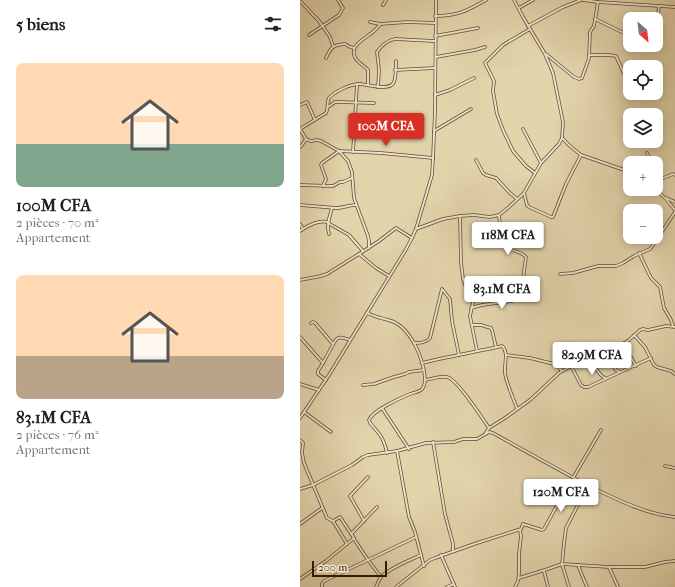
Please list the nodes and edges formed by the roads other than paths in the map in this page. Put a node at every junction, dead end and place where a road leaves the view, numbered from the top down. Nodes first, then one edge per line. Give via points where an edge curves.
1 (300, 0) edge
2 (338, 0) edge
3 (386, 0) edge
4 (436, 0) edge
5 (486, 0) edge
6 (514, 0) edge
7 (533, 0) edge
8 (582, 0) edge
9 (598, 2) junction
10 (304, 5) junction
11 (383, 5) dead end
12 (659, 6) junction
13 (300, 7) edge
14 (675, 7) edge
15 (518, 8) junction
16 (658, 12) edge
17 (435, 16) junction
18 (595, 19) junction
19 (370, 22) dead end
20 (435, 23) junction
21 (380, 24) junction
22 (322, 26) junction
23 (528, 26) junction
24 (478, 28) dead end
25 (530, 29) junction
26 (623, 33) edge
27 (309, 35) dead end
28 (435, 36) junction
29 (435, 41) junction
30 (333, 46) junction
31 (485, 47) dead end
32 (354, 48) junction
33 (545, 54) junction
34 (590, 55) junction
35 (435, 57) junction
36 (326, 58) dead end
37 (396, 61) dead end
38 (435, 68) junction
39 (395, 70) junction
40 (623, 72) edge
41 (474, 78) dead end
42 (357, 84) junction
43 (368, 85) junction
44 (378, 86) junction
45 (435, 95) junction
46 (356, 102) junction
47 (374, 103) dead end
48 (300, 105) edge
49 (328, 107) junction
50 (471, 109) dead end
51 (315, 120) junction
52 (300, 129) edge
53 (523, 129) dead end
54 (434, 131) junction
55 (562, 138) junction
56 (306, 139) junction
57 (300, 147) edge
58 (339, 151) junction
59 (353, 152) junction
60 (647, 153) dead end
61 (581, 155) junction
62 (648, 156) edge
63 (433, 158) junction
64 (476, 160) dead end
65 (541, 163) junction
66 (623, 170) edge
67 (535, 173) junction
68 (675, 175) edge
69 (352, 178) junction
70 (663, 178) edge
71 (300, 185) edge
72 (323, 186) junction
73 (524, 193) junction
74 (665, 198) joint
75 (517, 199) junction
76 (675, 202) edge
77 (300, 204) edge
78 (356, 205) junction
79 (332, 208) junction
80 (675, 211) edge
81 (498, 215) junction
82 (460, 216) junction
83 (328, 223) junction
84 (300, 224) edge
85 (303, 229) junction
86 (416, 229) junction
87 (300, 231) edge
88 (329, 234) dead end
89 (412, 238) junction
90 (369, 248) junction
91 (363, 251) junction
92 (359, 254) junction
93 (639, 254) junction
94 (560, 274) dead end
95 (389, 276) junction
96 (300, 280) edge
97 (471, 308) junction
98 (367, 313) junction
99 (311, 322) dead end
100 (472, 325) junction
101 (674, 326) edge
102 (634, 335) junction
103 (300, 337) edge
104 (350, 340) junction
105 (414, 343) junction
106 (333, 344) junction
107 (623, 344) junction
108 (496, 347) junction
109 (477, 351) junction
110 (605, 353) junction
111 (460, 354) junction
112 (506, 355) junction
113 (586, 358) junction
114 (651, 358) junction
115 (422, 362) junction
116 (323, 363) junction
117 (570, 366) junction
118 (636, 366) junction
119 (424, 370) junction
120 (562, 371) junction
121 (622, 372) junction
122 (675, 374) edge
123 (606, 379) junction
124 (326, 380) junction
125 (425, 380) junction
126 (300, 384) edge
127 (364, 385) dead end
128 (319, 390) junction
129 (382, 408) junction
130 (517, 409) junction
131 (304, 412) junction
132 (300, 418) edge
133 (489, 428) junction
134 (601, 430) dead end
135 (331, 432) dead end
136 (484, 435) junction
137 (300, 440) edge
138 (433, 442) junction
139 (409, 449) junction
140 (397, 451) junction
141 (387, 453) junction
142 (665, 466) dead end
143 (675, 468) edge
144 (368, 477) dead end
145 (573, 478) junction
146 (313, 485) junction
147 (590, 486) junction
148 (300, 489) edge
149 (579, 503) junction
150 (322, 508) junction
151 (377, 508) dead end
152 (675, 517) edge
153 (333, 521) junction
154 (364, 521) junction
155 (300, 524) edge
156 (520, 530) junction
157 (351, 534) junction
158 (416, 537) junction
159 (354, 538) junction
160 (347, 544) junction
161 (453, 550) junction
162 (422, 555) junction
163 (441, 556) junction
164 (368, 560) junction
165 (675, 561) edge
166 (562, 564) junction
167 (578, 565) junction
168 (424, 566) junction
169 (609, 567) junction
170 (544, 570) junction
171 (381, 577) junction
172 (519, 578) junction
173 (300, 579) edge
174 (455, 586) edge
175 (322, 587) edge
176 (376, 587) edge
177 (396, 587) edge
178 (447, 587) edge
179 (515, 587) edge
180 (548, 587) edge
181 (569, 587) edge
182 (587, 587) edge
183 (618, 587) edge

1 - 10 street
2 - 22 street via 343,9
3 - 11 street
4 - 17 street
5 - 17 street via 466,11
6 - 15 street
7 - 15 street
8 - 9 street
8 - 23 street
9 - 12 street
9 - 18 street
10 - 13 street
10 - 22 street
12 - 14 street
12 - 16 street
15 - 23 street
17 - 20 street
18 - 26 street
18 - 34 street via 590,32
19 - 21 street
20 - 21 street
20 - 28 street
21 - 32 street
22 - 27 street
22 - 30 street
23 - 25 street
24 - 28 street
25 - 33 street
25 - 67 street via 507,42 485,64 494,81 497,114 505,135 520,159
28 - 29 street
29 - 35 street
29 - 44 street via 389,41 377,52
30 - 32 street via 345,44
30 - 36 street
31 - 35 street
32 - 43 street via 355,58 368,70
33 - 34 street via 574,77 581,79
33 - 55 street via 553,73 563,122
34 - 40 street via 616,56
35 - 38 street
37 - 39 street
38 - 39 street
38 - 45 street
39 - 44 street via 392,85
41 - 45 street
42 - 43 street
42 - 46 street
42 - 49 street via 335,93 327,102
43 - 44 street
45 - 54 street
46 - 47 street
46 - 49 street via 335,102
46 - 59 street
48 - 51 street via 307,102
49 - 51 street via 326,113
50 - 54 street
51 - 52 street
52 - 56 street
53 - 65 street
54 - 63 street
55 - 61 street
55 - 65 street
56 - 57 street
56 - 58 street via 321,141
58 - 59 street
58 - 69 street via 350,164
58 - 72 street via 321,165 326,179
59 - 63 street
60 - 62 street
61 - 66 street
61 - 73 street via 566,184 554,217 529,207
63 - 86 street via 432,175
64 - 75 street via 483,173 496,178
65 - 67 street
67 - 73 street
68 - 70 street
69 - 72 street via 334,186
69 - 78 street
71 - 72 street
73 - 75 street
74 - 76 street
74 - 80 street
75 - 81 street
77 - 79 street
78 - 79 street
78 - 90 street via 368,236
79 - 83 street
80 - 93 street via 654,246
81 - 82 street
81 - 97 street via 505,242 526,257 521,292 518,298 512,301
82 - 86 street
82 - 97 street via 461,262 464,283 474,298
83 - 85 street via 324,221
83 - 88 street
83 - 91 street via 349,235
84 - 85 street
85 - 87 street
86 - 89 street
89 - 90 street via 396,228
89 - 95 street
90 - 91 street
91 - 92 street
92 - 95 street
92 - 96 street via 327,274
93 - 94 street via 616,266 598,266
93 - 101 street via 651,278 659,286 664,308
95 - 98 street
97 - 100 street
98 - 104 street
98 - 105 street via 395,322
99 - 106 street via 315,323
100 - 108 street via 491,328
100 - 109 street
101 - 102 street via 640,330
102 - 107 street
102 - 114 street
103 - 116 street
104 - 106 street via 342,337
104 - 124 street
105 - 111 street via 430,338 442,290 450,299
105 - 115 street
106 - 116 street
107 - 110 street
107 - 118 street
108 - 109 street
108 - 112 street via 504,347
109 - 111 street
110 - 113 street
110 - 121 street via 616,370
111 - 115 street
112 - 120 street via 554,364
112 - 130 street via 505,373
113 - 117 street
113 - 123 street
114 - 118 street
114 - 122 street via 654,365 671,370
115 - 119 street
116 - 124 street via 318,374
117 - 120 street
117 - 123 street via 584,387
118 - 121 street
119 - 125 street
119 - 127 street
120 - 130 street
121 - 123 street
124 - 128 street
125 - 129 street via 423,389
125 - 133 street via 451,378
126 - 128 street
128 - 131 street
129 - 139 street
129 - 141 street via 368,420 382,437
130 - 133 street
131 - 132 street
131 - 135 street
133 - 136 street
134 - 145 street
136 - 138 street via 477,439
136 - 145 street via 493,433
137 - 146 street via 303,443 304,463
138 - 139 street
138 - 161 street
139 - 140 street
140 - 141 street
140 - 158 street via 409,517
141 - 146 street via 363,457
142 - 143 street
144 - 154 street via 350,496
145 - 147 street
146 - 148 street
146 - 150 street
147 - 149 street
147 - 152 street via 628,504
149 - 156 street via 570,498 563,498 544,529 524,524
149 - 166 street via 566,528
150 - 153 street via 327,518
150 - 155 street
151 - 154 street
153 - 157 street via 340,517
153 - 160 street
154 - 157 street
156 - 161 street
156 - 172 street
157 - 159 street
158 - 162 street
158 - 164 street
159 - 160 street
159 - 164 street
160 - 173 street
161 - 163 street
162 - 168 street
162 - 171 street
163 - 168 street via 430,560
163 - 174 street
164 - 171 street
164 - 175 street via 324,581
165 - 169 street via 645,567
166 - 167 street
166 - 170 street
166 - 181 street
167 - 169 street
167 - 182 street
168 - 177 street
169 - 183 street
170 - 172 street
170 - 180 street
171 - 176 street
172 - 179 street
174 - 178 street

